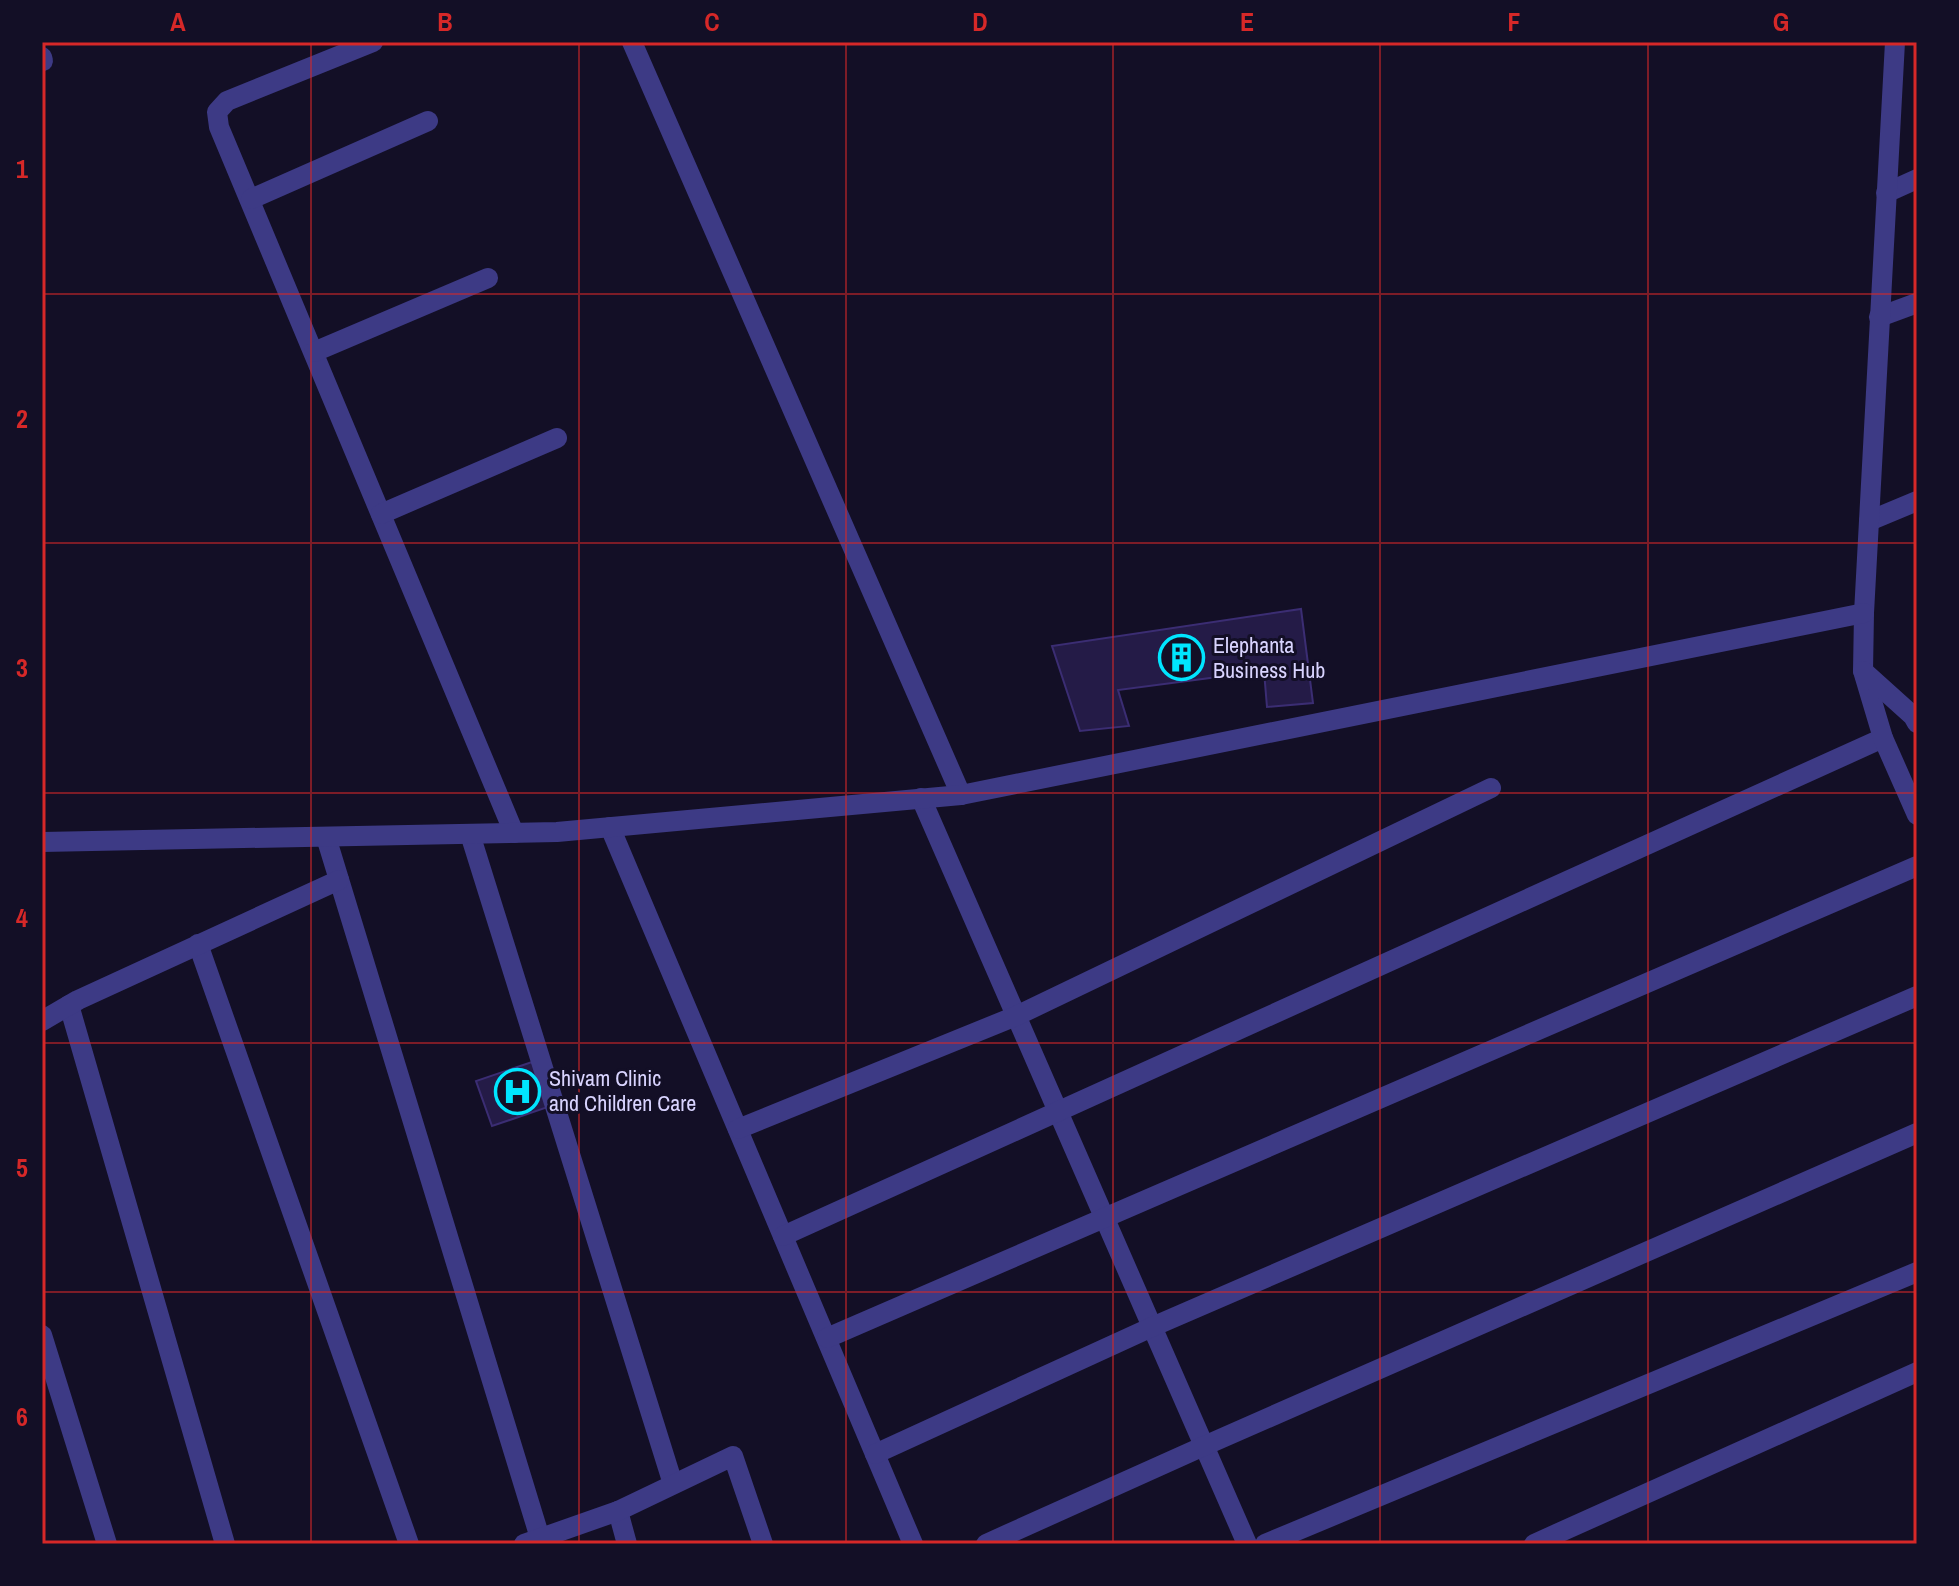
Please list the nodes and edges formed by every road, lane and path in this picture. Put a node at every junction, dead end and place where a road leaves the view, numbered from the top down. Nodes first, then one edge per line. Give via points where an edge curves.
1 (373, 42) edge
2 (632, 42) edge
3 (1895, 42) edge
4 (428, 121) dead end
5 (1917, 179) edge
6 (1886, 193) junction
7 (251, 199) junction
8 (488, 278) dead end
9 (1917, 303) edge
10 (1879, 317) junction
11 (314, 352) junction
12 (557, 438) dead end
13 (1917, 501) edge
14 (381, 514) junction
15 (1869, 521) junction
16 (1864, 613) junction
17 (1863, 671) junction
18 (1917, 723) edge
19 (1883, 738) junction
20 (1491, 788) dead end
21 (961, 795) junction
22 (921, 798) junction
23 (1917, 815) edge
24 (610, 827) junction
25 (514, 833) junction
26 (470, 834) junction
27 (326, 837) junction
28 (42, 842) edge
29 (1917, 866) edge
30 (339, 880) junction
31 (198, 944) junction
32 (1917, 996) edge
33 (69, 1005) junction
34 (1016, 1016) junction
35 (42, 1021) edge
36 (1058, 1113) junction
37 (738, 1129) junction
38 (1917, 1133) edge
39 (1105, 1220) junction
40 (783, 1236) junction
41 (1917, 1272) edge
42 (1152, 1327) junction
43 (42, 1335) edge
44 (827, 1338) junction
45 (1917, 1372) edge
46 (1204, 1446) junction
47 (875, 1454) junction
48 (673, 1484) junction
49 (618, 1511) junction
50 (532, 1541) edge
51 (107, 1544) edge
52 (225, 1544) edge
53 (409, 1544) edge
54 (627, 1544) edge
55 (763, 1544) edge
56 (913, 1544) edge
57 (986, 1544) edge
58 (1247, 1544) edge
59 (1265, 1544) edge
60 (1534, 1544) edge

1 - 7 street via 227,101 217,112
2 - 21 street
3 - 6 street
4 - 7 street
5 - 6 street
6 - 10 street
7 - 11 street
8 - 11 street
9 - 10 street
10 - 15 street
11 - 14 street
12 - 14 street
13 - 15 street
14 - 25 street
15 - 16 street
16 - 17 street
16 - 21 street
17 - 18 street
17 - 19 street
19 - 23 street
19 - 36 street
20 - 34 street
21 - 22 street
22 - 24 street
22 - 34 street
24 - 25 street
24 - 37 street
25 - 26 street
26 - 27 street
26 - 48 street
27 - 28 street
27 - 30 street
29 - 39 street
30 - 31 street
30 - 50 street
31 - 33 street
31 - 53 street
32 - 42 street
33 - 35 street
33 - 52 street
34 - 36 street
34 - 37 street
36 - 39 street
36 - 40 street
37 - 40 street
38 - 46 street
39 - 42 street
39 - 44 street
40 - 44 street
41 - 59 street
42 - 46 street
42 - 47 street
43 - 51 street
44 - 47 street
45 - 60 street
46 - 57 street
46 - 58 street
47 - 56 street
48 - 49 street
48 - 55 street via 733,1456
49 - 50 street
49 - 54 street

